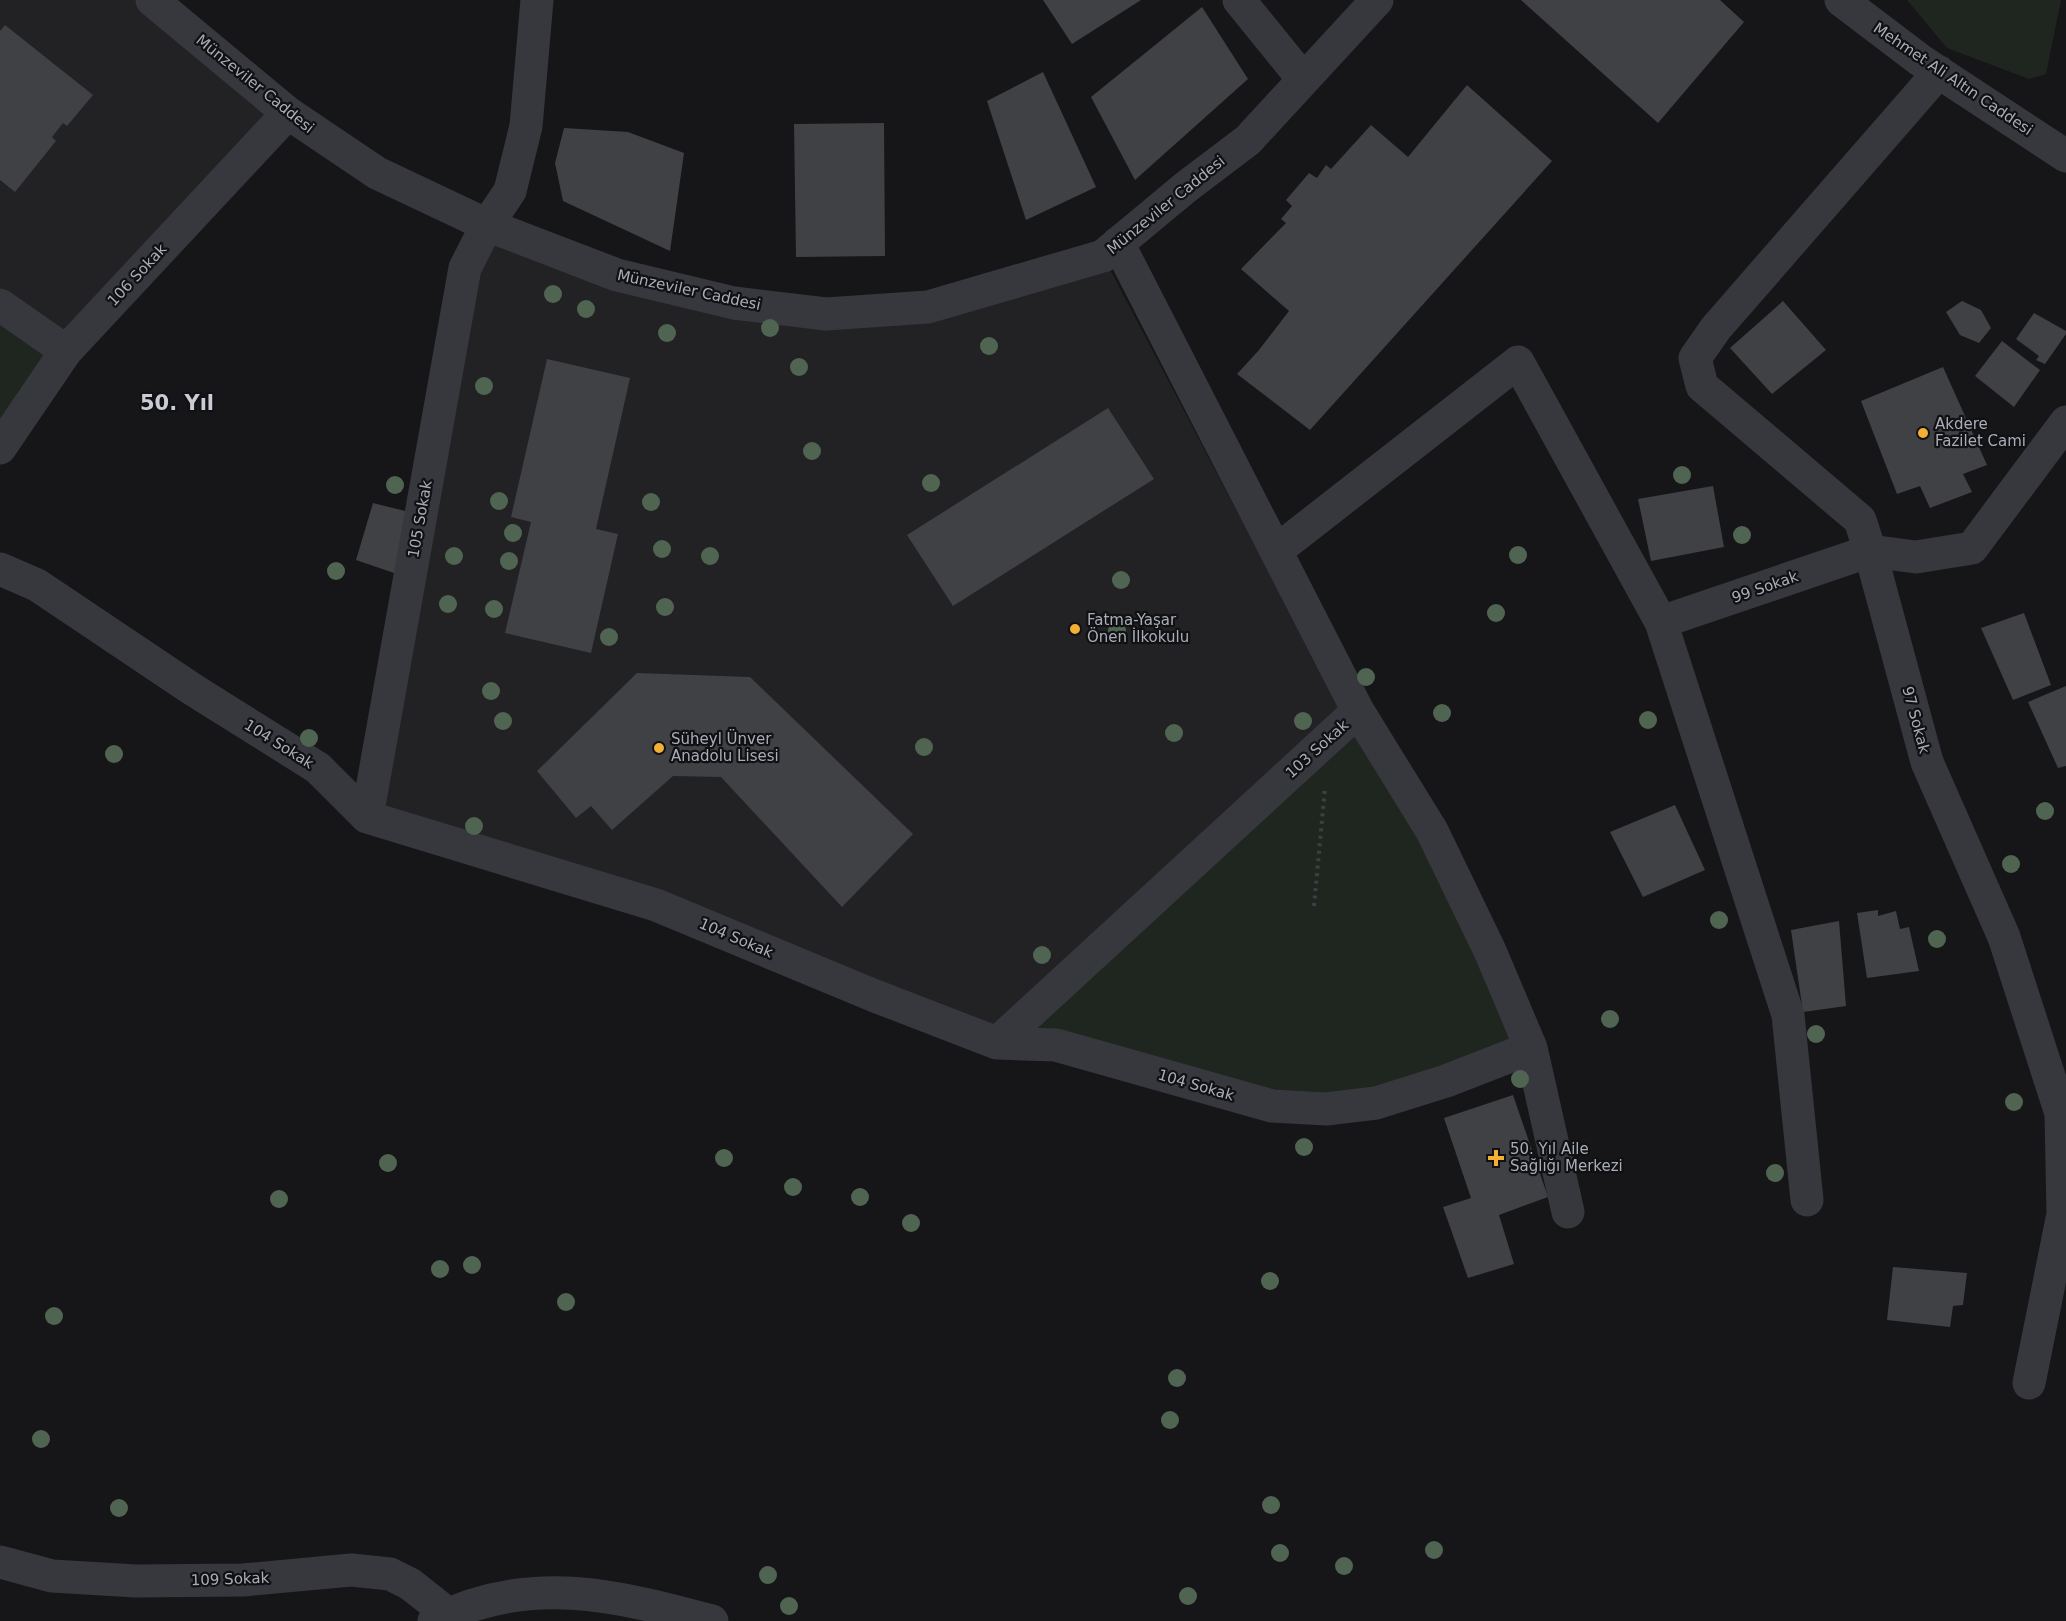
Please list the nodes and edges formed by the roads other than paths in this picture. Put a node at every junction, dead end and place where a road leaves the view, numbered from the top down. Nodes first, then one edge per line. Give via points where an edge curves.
1 (152, 0) edge
2 (537, 0) edge
3 (1239, 0) edge
4 (1377, 0) edge
5 (1841, 0) edge
6 (1939, 72) junction
7 (1303, 79) junction
8 (288, 113) junction
9 (2066, 156) edge
10 (487, 225) junction
11 (1118, 243) junction
12 (0, 305) edge
13 (66, 351) junction
14 (2066, 422) edge
15 (0, 448) edge
16 (1276, 551) junction
17 (1870, 551) junction
18 (0, 569) edge
19 (1661, 622) junction
20 (1358, 711) junction
21 (367, 817) junction
22 (997, 1043) junction
23 (1531, 1048) junction
24 (2064, 1122) edge
25 (1807, 1200) dead end
26 (1568, 1212) dead end
27 (2029, 1383) dead end
28 (0, 1562) edge
29 (441, 1618) edge
30 (712, 1621) edge

1 - 8 street, Münzeviler Caddesi
2 - 10 street, 105 Sokak via 526,126 510,191
3 - 7 street
4 - 7 street, Münzeviler Caddesi
5 - 6 street, Mehmet Ali Altın Caddesi
6 - 9 street, Mehmet Ali Altın Caddesi
6 - 17 street, 97 Sokak via 1716,328 1695,358 1702,386 1860,520
7 - 11 street, Münzeviler Caddesi via 1248,140
8 - 10 street, Münzeviler Caddesi via 376,173
8 - 13 street, 106 Sokak
10 - 11 street, Münzeviler Caddesi via 617,275 734,303 826,314 928,307 1103,256
10 - 21 street, 105 Sokak via 465,268
11 - 16 street
12 - 13 street
13 - 15 street, 106 Sokak
14 - 17 street via 1972,548 1916,557
16 - 19 street via 1518,362
16 - 20 street
17 - 19 street, 99 Sokak
17 - 24 street, 97 Sokak via 1928,762 2004,938
18 - 21 street, 104 Sokak via 37,585 318,768
19 - 25 street via 1788,1016
20 - 22 street, 103 Sokak
20 - 23 street, 103 Sokak via 1432,831
21 - 22 street, 104 Sokak via 656,905
22 - 23 street, 104 Sokak via 1056,1045 1272,1106 1326,1109 1376,1103 1446,1082
23 - 26 street, 103 Sokak
24 - 27 street, 97 Sokak via 2063,1214
28 - 29 street, 109 Sokak via 52,1576 136,1581 243,1580 351,1570 390,1574 411,1584
29 - 30 street via 495,1598 544,1592 597,1594

